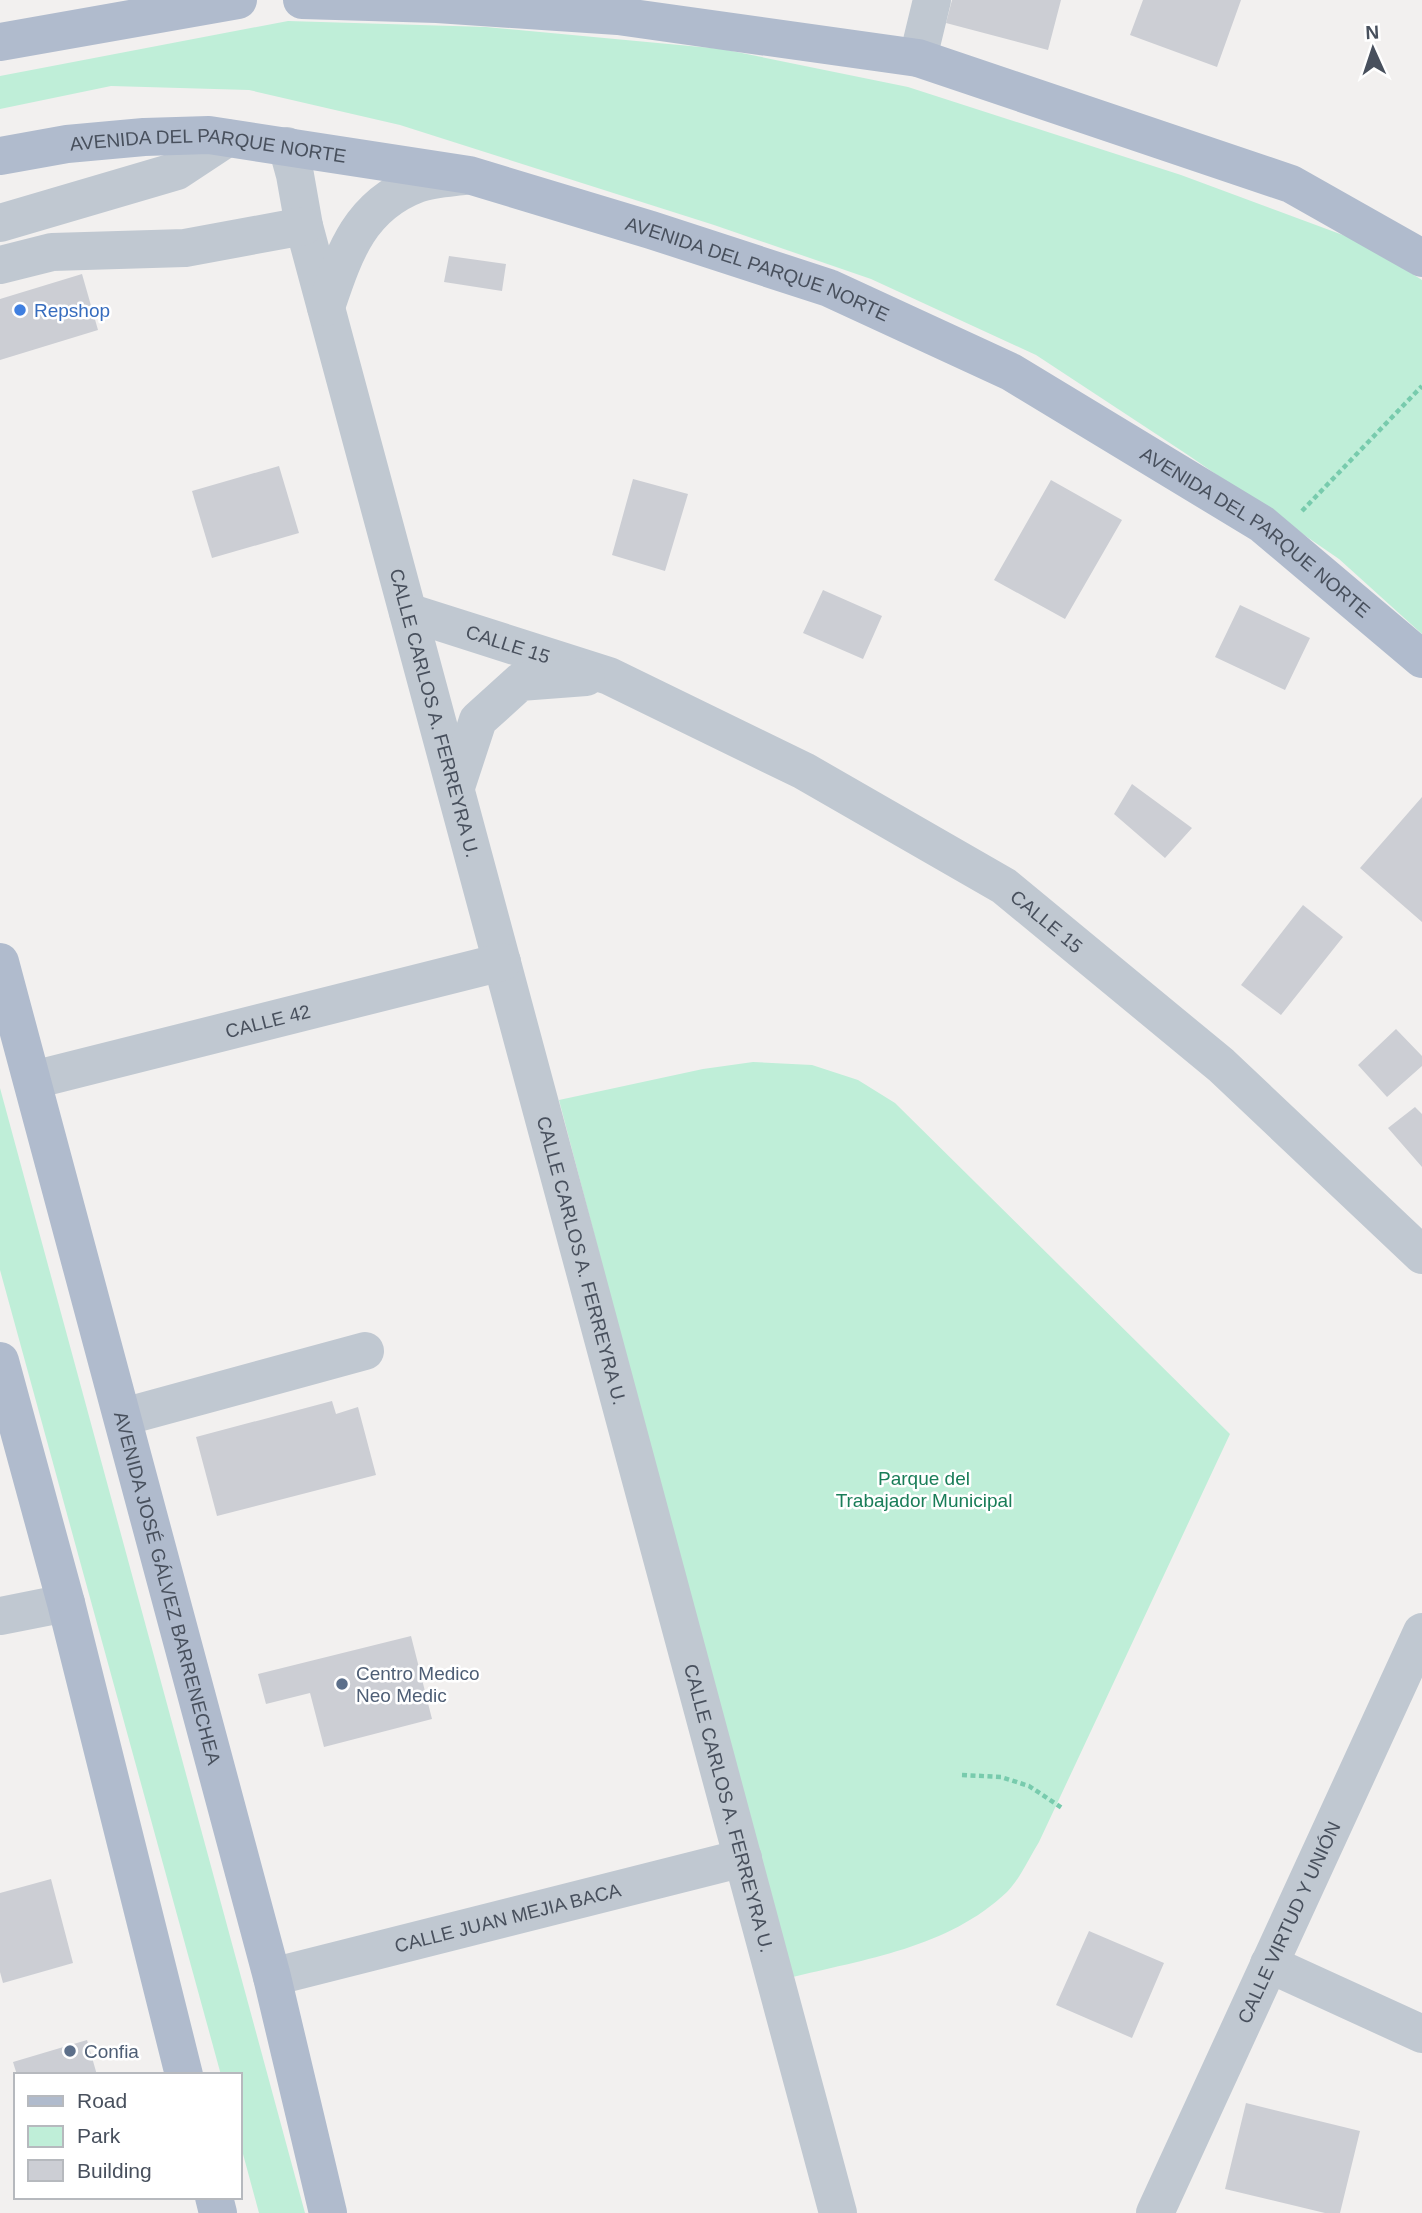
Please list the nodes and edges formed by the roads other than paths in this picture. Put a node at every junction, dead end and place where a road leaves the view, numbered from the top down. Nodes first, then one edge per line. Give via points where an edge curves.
1 (238, 0) edge
2 (302, 0) edge
3 (932, 0) edge
4 (0, 42) edge
5 (918, 58) junction
6 (227, 138) junction
7 (287, 146) junction
8 (0, 156) edge
9 (469, 175) junction
10 (0, 223) edge
11 (304, 226) junction
12 (1422, 258) edge
13 (0, 265) edge
14 (326, 307) junction
15 (408, 612) junction
16 (1422, 659) edge
17 (609, 676) junction
18 (456, 787) junction
19 (0, 962) edge
20 (502, 962) junction
21 (33, 1080) junction
22 (1422, 1255) edge
23 (365, 1351) dead end
24 (0, 1361) edge
25 (122, 1417) junction
26 (66, 1603) junction
27 (0, 1616) edge
28 (1422, 1632) edge
29 (743, 1858) junction
30 (1269, 1965) junction
31 (272, 1977) junction
32 (1422, 2034) edge
33 (184, 2073) edge
34 (328, 2213) edge
35 (838, 2213) edge
36 (1155, 2213) edge

1 - 4 main road
2 - 5 main road via 618,16
3 - 5 street
5 - 12 main road via 1291,184
6 - 7 main road, AVENIDA DEL PARQUE NORTE
6 - 8 main road, AVENIDA DEL PARQUE NORTE via 144,137
6 - 10 street via 177,171
7 - 9 main road, AVENIDA DEL PARQUE NORTE
7 - 11 street, CALLE CARLOS A. FERREYRA U.
9 - 14 street via 419,184 377,207 358,229
9 - 16 main road, AVENIDA DEL PARQUE NORTE via 829,288 1012,372 1262,524
11 - 13 street via 185,248 52,252
11 - 14 street, CALLE CARLOS A. FERREYRA U.
14 - 15 street, CALLE CARLOS A. FERREYRA U.
15 - 17 street, CALLE 15
15 - 18 street, CALLE CARLOS A. FERREYRA U.
17 - 18 street, CALLE 15 via 520,681 478,720
17 - 22 street, CALLE 15 via 804,771 1004,886 1221,1065
18 - 20 street, CALLE CARLOS A. FERREYRA U.
19 - 21 main road, AVENIDA JOSÉ GÁLVEZ BARRENECHEA
20 - 21 street, CALLE 42
20 - 29 street, CALLE CARLOS A. FERREYRA U.
21 - 25 main road, AVENIDA JOSÉ GÁLVEZ BARRENECHEA
23 - 25 street
24 - 26 main road
25 - 31 main road, AVENIDA JOSÉ GÁLVEZ BARRENECHEA
26 - 27 street
26 - 33 main road
28 - 30 street, CALLE VIRTUD Y UNIÓN
29 - 31 street, CALLE JUAN MEJIA BACA
29 - 35 street, CALLE CARLOS A. FERREYRA U.
30 - 32 street
30 - 36 street, CALLE VIRTUD Y UNIÓN
31 - 34 main road, AVENIDA JOSÉ GÁLVEZ BARRENECHEA

